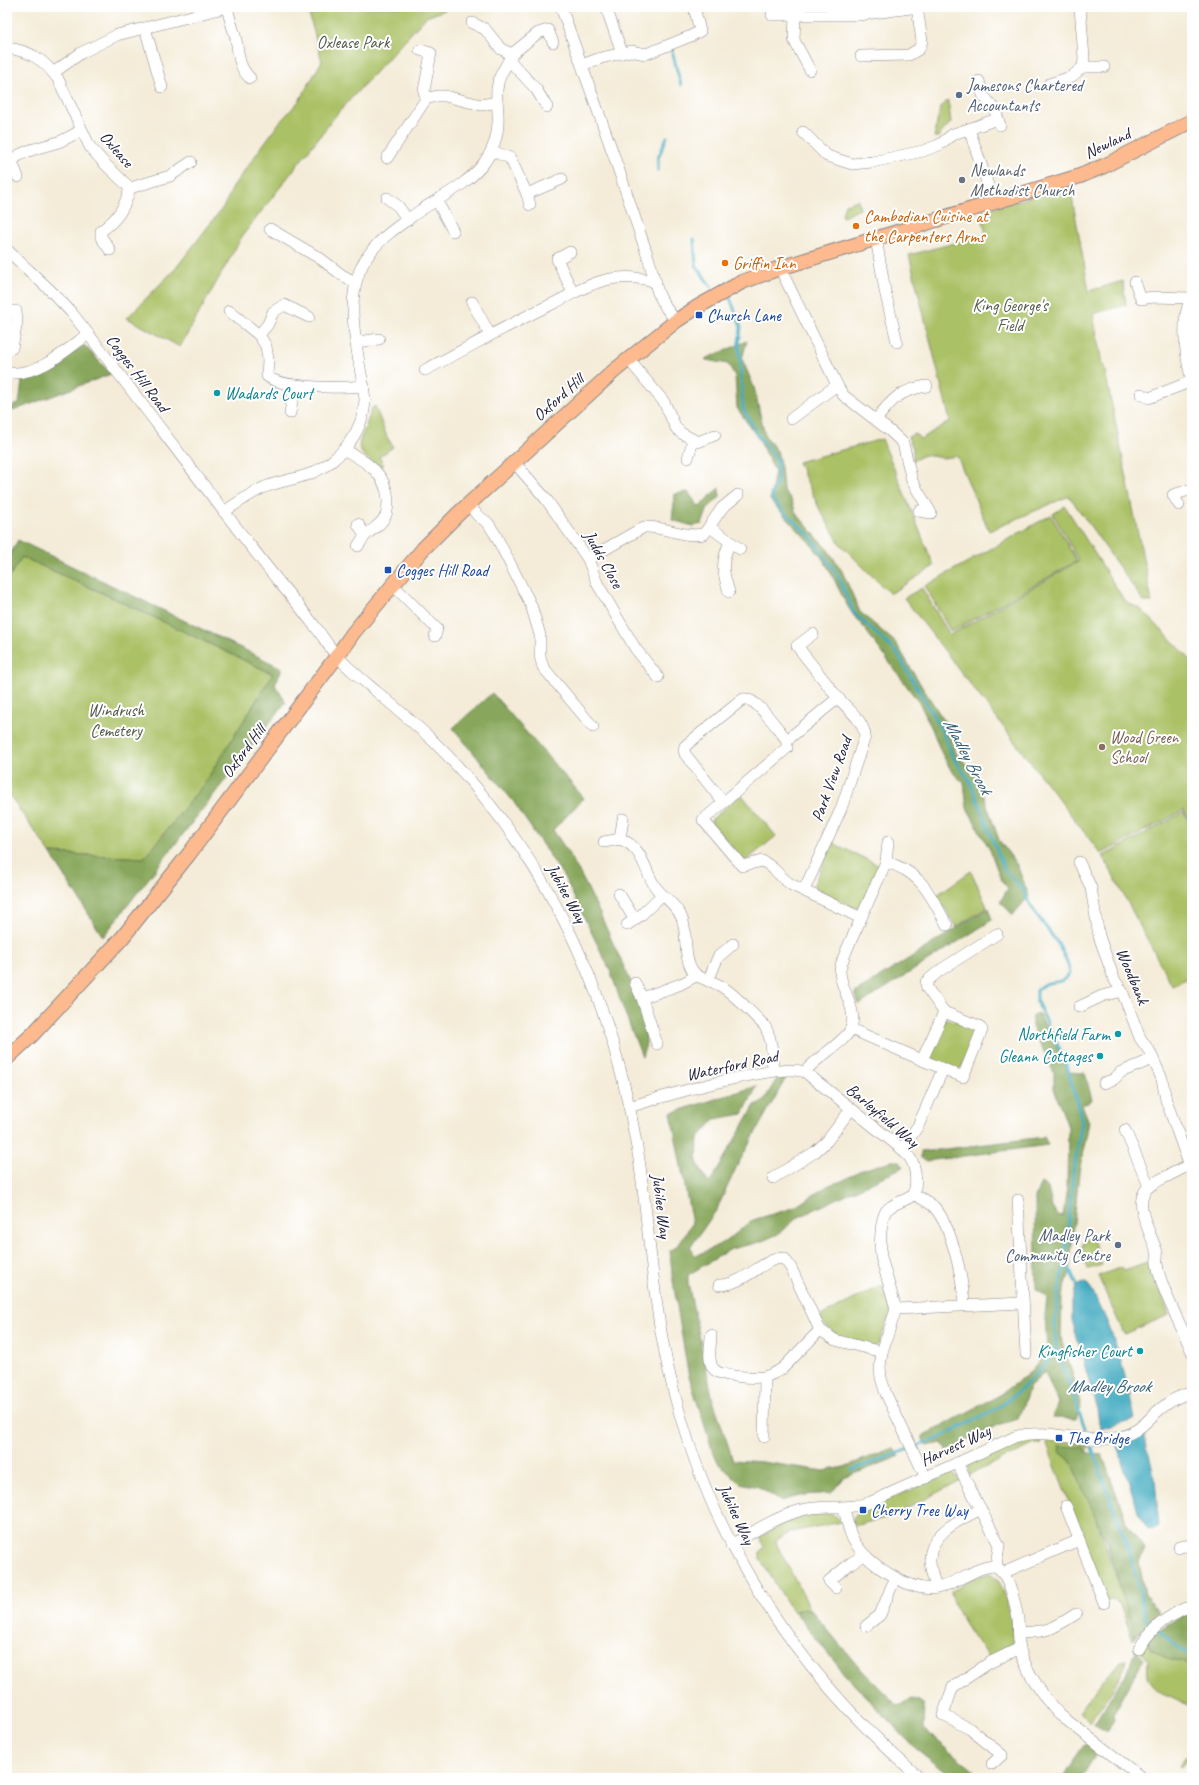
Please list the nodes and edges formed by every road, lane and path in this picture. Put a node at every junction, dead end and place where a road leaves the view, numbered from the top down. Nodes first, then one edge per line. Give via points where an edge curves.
1 (561, 7) edge
2 (694, 7) edge
3 (917, 7) edge
4 (1080, 7) edge
5 (606, 10) dead end
6 (772, 15) dead end
7 (795, 15) junction
8 (472, 23) dead end
9 (145, 28) junction
10 (553, 42) dead end
11 (7, 48) edge
12 (420, 50) dead end
13 (622, 53) junction
14 (861, 56) dead end
15 (511, 57) junction
16 (582, 65) junction
17 (1104, 67) dead end
18 (1083, 68) junction
19 (810, 70) dead end
20 (53, 72) junction
21 (250, 78) dead end
22 (979, 81) dead end
23 (1049, 84) dead end
24 (162, 87) dead end
25 (426, 99) junction
26 (497, 102) junction
27 (547, 107) dead end
28 (1192, 121) edge
29 (969, 129) junction
30 (81, 130) junction
31 (803, 132) dead end
32 (492, 151) junction
33 (387, 158) dead end
34 (191, 162) dead end
35 (18, 177) dead end
36 (562, 179) dead end
37 (130, 188) junction
38 (527, 194) junction
39 (387, 198) dead end
40 (437, 201) junction
41 (994, 203) junction
42 (530, 205) dead end
43 (408, 220) junction
44 (270, 229) dead end
45 (453, 231) dead end
46 (876, 238) junction
47 (7, 250) edge
48 (110, 250) dead end
49 (570, 252) dead end
50 (780, 268) junction
51 (355, 282) junction
52 (656, 282) junction
53 (1135, 282) dead end
54 (573, 294) junction
55 (1192, 297) edge
56 (472, 302) dead end
57 (7, 311) edge
58 (229, 311) dead end
59 (309, 317) dead end
60 (676, 321) junction
61 (88, 334) junction
62 (259, 335) junction
63 (490, 335) junction
64 (380, 339) dead end
65 (357, 342) junction
66 (897, 342) dead end
67 (12, 348) dead end
68 (629, 360) junction
69 (425, 370) dead end
70 (7, 373) edge
71 (1192, 380) edge
72 (295, 384) junction
73 (837, 385) junction
74 (364, 386) junction
75 (927, 386) dead end
76 (1147, 400) dead end
77 (290, 414) dead end
78 (792, 419) dead end
79 (876, 420) junction
80 (715, 435) dead end
81 (693, 440) junction
82 (344, 449) junction
83 (688, 458) dead end
84 (514, 462) junction
85 (1192, 489) edge
86 (738, 495) dead end
87 (469, 504) junction
88 (1178, 505) dead end
89 (918, 511) dead end
90 (224, 512) junction
91 (358, 524) dead end
92 (710, 527) junction
93 (365, 535) junction
94 (730, 542) junction
95 (358, 546) dead end
96 (740, 549) dead end
97 (588, 560) junction
98 (393, 585) junction
99 (729, 592) dead end
100 (813, 634) dead end
101 (435, 636) dead end
102 (337, 656) junction
103 (658, 677) dead end
104 (838, 698) junction
105 (593, 727) dead end
106 (787, 740) junction
107 (723, 802) junction
108 (623, 819) dead end
109 (620, 839) junction
110 (604, 842) dead end
111 (888, 842) dead end
112 (886, 862) junction
113 (1079, 862) dead end
114 (804, 890) junction
115 (619, 894) dead end
116 (662, 895) junction
117 (862, 918) junction
118 (947, 925) dead end
119 (997, 934) dead end
120 (733, 944) dead end
121 (696, 976) junction
122 (708, 981) junction
123 (635, 984) dead end
124 (1122, 991) junction
125 (642, 998) junction
126 (1079, 1007) dead end
127 (944, 1012) junction
128 (851, 1029) junction
129 (658, 1044) dead end
130 (7, 1058) edge
131 (1153, 1059) junction
132 (922, 1060) junction
133 (943, 1069) junction
134 (773, 1071) junction
135 (805, 1072) junction
136 (1104, 1083) dead end
137 (629, 1107) junction
138 (851, 1109) junction
139 (1125, 1130) dead end
140 (902, 1149) junction
141 (773, 1178) dead end
142 (1149, 1186) junction
143 (913, 1194) junction
144 (1018, 1200) dead end
145 (719, 1285) dead end
146 (1023, 1303) junction
147 (964, 1305) junction
148 (896, 1310) junction
149 (820, 1330) junction
150 (711, 1335) dead end
151 (882, 1352) junction
152 (1192, 1352) edge
153 (1026, 1354) dead end
154 (765, 1377) junction
155 (1192, 1392) edge
156 (764, 1437) dead end
157 (957, 1463) junction
158 (926, 1478) junction
159 (1066, 1506) dead end
160 (844, 1508) junction
161 (981, 1509) junction
162 (1079, 1540) junction
163 (732, 1545) junction
164 (1192, 1545) edge
165 (1179, 1547) dead end
166 (864, 1555) junction
167 (1000, 1570) junction
168 (895, 1578) junction
169 (836, 1588) dead end
170 (936, 1588) junction
171 (1104, 1603) dead end
172 (1192, 1610) edge
173 (1076, 1614) dead end
174 (866, 1626) dead end
175 (1019, 1632) junction
176 (1020, 1648) junction
177 (1139, 1649) dead end
178 (992, 1764) dead end
179 (920, 1778) edge
180 (1142, 1778) edge

1 - 16 street
2 - 13 street via 700,31 646,54 631,51
3 - 7 street via 859,15
3 - 14 street via 922,41 919,50 909,55
4 - 18 street
5 - 13 street
6 - 7 street
7 - 19 street via 794,40
8 - 15 street via 485,29 501,50
9 - 20 street via 104,40
9 - 21 street via 227,8 240,64
9 - 24 street
10 - 15 street via 548,30 538,33
11 - 20 street, Oxlease via 32,54
12 - 25 street via 431,53 424,91
13 - 16 street
15 - 26 street via 500,76
15 - 27 street
16 - 52 street
17 - 18 street
18 - 23 street via 1070,77
20 - 30 street, Oxlease
22 - 29 street via 983,95 995,110 998,122
25 - 26 street via 444,96 481,105
25 - 33 street
26 - 32 street via 498,128
28 - 41 main road, Newland via 1080,176
29 - 31 street via 953,134 939,145 923,151 852,164 827,156
29 - 41 street
30 - 35 street, Oxlease via 15,158 12,162
30 - 37 street, Oxlease via 90,147
32 - 38 street via 510,158
32 - 40 street via 463,184
34 - 37 street, Oxlease via 170,176
36 - 38 street
37 - 48 street, Oxlease via 120,214 112,224 102,230 101,236
38 - 42 street
39 - 43 street via 398,206
40 - 43 street
40 - 45 street
41 - 46 main road, Newland
43 - 51 street via 378,243 369,254
44 - 51 street
46 - 50 main road, Newland
46 - 66 street
47 - 61 street, Cogges Hill Road via 51,291
49 - 54 street via 557,258
50 - 60 main road, Newland via 742,282
50 - 73 street
51 - 65 street via 353,311
52 - 54 street via 641,277 604,281
52 - 60 street via 658,293
53 - 55 street via 1141,299
54 - 63 street
55 - 71 street via 1186,309 1186,348
56 - 63 street
57 - 67 street via 16,311 17,316
58 - 62 street
59 - 62 street via 284,305 273,312
60 - 68 main road, Oxford Hill
61 - 70 street via 36,369
61 - 90 street, Cogges Hill Road
62 - 72 street via 266,346 267,376 270,379
63 - 69 street
64 - 65 street
65 - 74 street
68 - 81 street via 664,402 676,428
68 - 84 main road, Oxford Hill
71 - 76 street
72 - 74 street via 339,388
72 - 77 street
73 - 78 street
73 - 79 street via 843,395
74 - 82 street via 365,412 354,436
75 - 79 street via 910,389 901,394
79 - 89 street via 903,443 912,481 931,513
80 - 81 street via 698,442
81 - 83 street
82 - 90 street via 313,472 263,488
82 - 93 street via 380,475 387,488 386,515 380,524
84 - 87 main road, Oxford Hill
84 - 97 street, Judds Close via 546,499
85 - 88 street via 1173,495
86 - 92 street via 722,508
87 - 98 main road, Oxford Hill via 423,549
87 - 105 street via 495,534 531,605 540,635 543,667
90 - 102 street, Cogges Hill Road
91 - 93 street
92 - 94 street
92 - 97 street via 704,534 693,536 676,534 654,526 644,527
93 - 95 street
94 - 96 street
94 - 99 street via 724,556 722,572
97 - 103 street, Judds Close via 597,583 635,648
98 - 101 street via 437,629
98 - 102 main road, Oxford Hill
100 - 104 street, Park View Road via 794,648
102 - 130 main road, Oxford Hill via 189,854 122,938 32,1035
102 - 137 street, Jubilee Way via 441,749 489,805 527,858 559,911 592,982 612,1038
104 - 106 street
104 - 114 street, Park View Road via 860,723 865,736 840,809
106 - 107 street via 787,748
106 - 107 street via 755,702 743,698 686,746 685,754
107 - 114 street via 703,820 736,860 742,866 762,861 772,867 781,878
108 - 109 street
109 - 110 street
109 - 116 street via 627,841 637,850
111 - 112 street
112 - 117 street
112 - 118 street via 916,876
113 - 124 street, Woodbank via 1090,888 1099,936 1114,979
114 - 117 street
115 - 116 street via 631,922
116 - 121 street via 681,917 687,959
117 - 128 street via 840,970 841,983 852,1013
119 - 127 street via 939,970 926,982 927,988
120 - 122 street via 718,958
121 - 122 street
121 - 125 street
122 - 134 street via 726,989 764,1025 772,1044
123 - 125 street
124 - 126 street via 1102,996
124 - 131 street, Woodbank via 1140,1038
125 - 129 street
127 - 132 street
127 - 133 street via 979,1026 982,1030 963,1077
128 - 132 street
128 - 135 street
131 - 136 street via 1121,1072
131 - 142 street, Woodbank via 1162,1079 1166,1100 1189,1164
132 - 133 street
133 - 140 street via 918,1126
134 - 135 street, Waterford Road
134 - 137 street, Waterford Road
135 - 138 street, Barleyfield Way
137 - 163 street, Jubilee Way via 639,1159 658,1313 670,1374 699,1472
138 - 140 street, Barleyfield Way
138 - 141 street via 827,1141 815,1152
139 - 142 street
140 - 143 street, Barleyfield Way via 912,1162 915,1182
142 - 152 street via 1141,1199 1142,1210 1157,1254 1156,1263 1166,1292
143 - 147 street via 934,1208 947,1231 961,1272
143 - 148 street via 890,1207 884,1217 882,1257
144 - 146 street
145 - 149 street via 730,1285 777,1258 784,1258
146 - 147 street
146 - 153 street
147 - 148 street
148 - 151 street
149 - 151 street via 835,1340
149 - 154 street via 783,1368
150 - 154 street via 710,1362 714,1371 721,1374
151 - 158 street via 880,1367 886,1394
154 - 156 street
155 - 157 street, Harvest Way via 1169,1402 1144,1425 1123,1436 1098,1439 1025,1434 1005,1440
157 - 158 street, Harvest Way
157 - 161 street
158 - 160 street, Harvest Way via 862,1506
159 - 162 street
160 - 163 street, Harvest Way via 814,1508 791,1513
160 - 166 street via 851,1535
161 - 167 street via 999,1545
161 - 170 street via 940,1535 932,1547 930,1560
162 - 167 street
162 - 171 street
163 - 179 street, Jubilee Way via 756,1590 808,1664 861,1724
164 - 165 street
166 - 168 street
166 - 169 street via 851,1562 829,1581
167 - 170 street via 985,1568
167 - 175 street via 1015,1606
168 - 170 street via 920,1587
168 - 174 street via 880,1615
172 - 177 street via 1186,1608 1158,1625 1150,1631
173 - 175 street via 1041,1632
175 - 176 street
176 - 178 street via 989,1663 954,1687 943,1715 970,1729 1002,1755
176 - 180 street via 1031,1675 1054,1710

